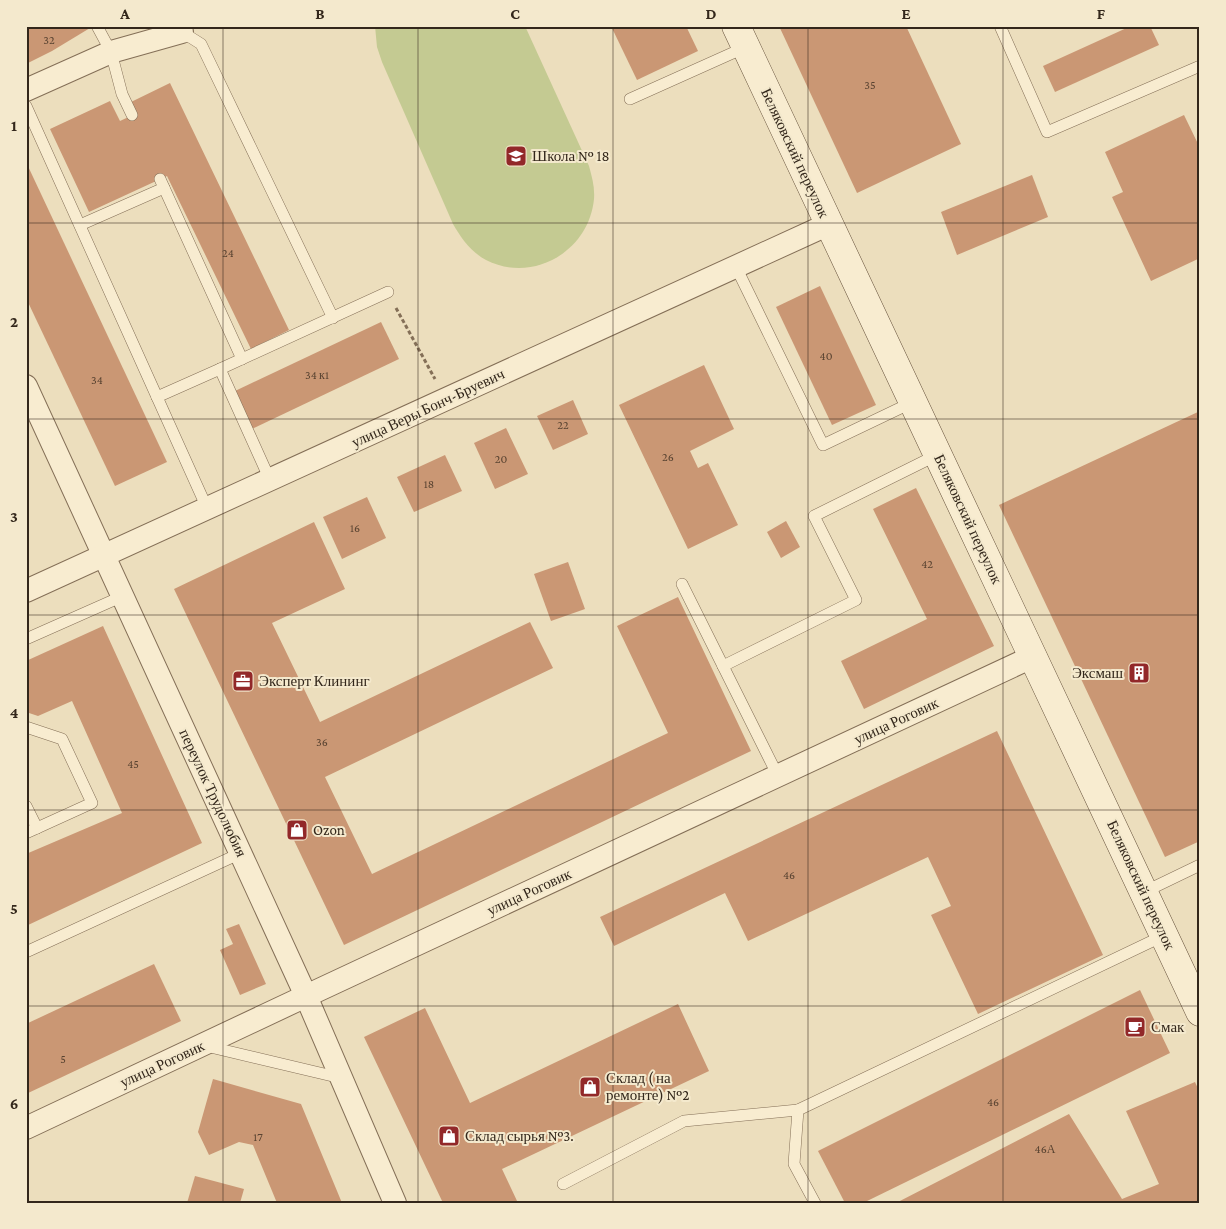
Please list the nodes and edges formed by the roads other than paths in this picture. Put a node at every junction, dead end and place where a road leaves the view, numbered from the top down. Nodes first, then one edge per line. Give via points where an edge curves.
1 (97, 26) edge
2 (1000, 26) edge
3 (182, 32) joint
4 (741, 37) edge
5 (111, 52) junction
6 (1200, 66) edge
7 (26, 90) edge
8 (630, 98) dead end
9 (26, 106) edge
10 (132, 115) dead end
11 (829, 224) junction
12 (80, 225) junction
13 (736, 267) junction
14 (388, 292) road end
15 (333, 318) junction
16 (242, 359) junction
17 (220, 369) junction
18 (26, 386) edge
19 (157, 397) junction
20 (912, 402) junction
21 (938, 455) junction
22 (270, 480) junction
23 (207, 508) junction
24 (104, 556) junction
25 (682, 584) dead end
26 (26, 591) edge
27 (123, 596) junction
28 (26, 639) edge
29 (1032, 657) junction
30 (723, 666) junction
31 (26, 727) edge
32 (778, 776) junction
33 (26, 806) edge
34 (32, 830) edge
35 (241, 853) junction
36 (1200, 865) edge
37 (1144, 892) junction
38 (1165, 935) junction
39 (26, 952) edge
40 (306, 996) junction
41 (1200, 1012) edge
42 (202, 1045) junction
43 (343, 1079) junction
44 (798, 1110) junction
45 (26, 1128) edge
46 (563, 1184) dead end
47 (395, 1203) edge
48 (815, 1203) edge

1 - 5 lane
2 - 6 lane via 1047,132
3 - 5 street
3 - 15 lane via 201,44
4 - 8 lane
4 - 11 street, Беляковский переулок
5 - 7 street
5 - 10 lane via 122,94
9 - 12 lane
11 - 13 street, улица Веры Бонч-Бруевич
11 - 20 street, Беляковский переулок
12 - 16 lane via 162,183
12 - 19 lane
13 - 20 lane via 823,445
13 - 22 street, улица Веры Бонч-Бруевич
14 - 15 lane
15 - 16 lane
16 - 17 lane
17 - 19 lane
17 - 22 lane
18 - 24 street, переулок Трудолюбия
19 - 23 lane
20 - 21 street, Беляковский переулок
21 - 29 street, Беляковский переулок
21 - 30 lane via 814,516 856,600
22 - 23 street, улица Веры Бонч-Бруевич
23 - 24 street, улица Веры Бонч-Бруевич
24 - 26 street, улица Веры Бонч-Бруевич
24 - 27 street, переулок Трудолюбия
25 - 30 lane
27 - 28 lane
27 - 35 street, переулок Трудолюбия
29 - 32 street, улица Роговик
29 - 37 street, Беляковский переулок
30 - 32 lane
31 - 34 lane via 62,739 92,803
32 - 40 street, улица Роговик
33 - 34 lane
35 - 39 lane
35 - 40 street, переулок Трудолюбия
36 - 37 lane
37 - 38 street, Беляковский переулок
38 - 41 street, Беляковский переулок
38 - 44 lane
40 - 42 street, улица Роговик
40 - 43 street, переулок Трудолюбия
42 - 43 lane
42 - 45 street, улица Роговик
43 - 47 street, переулок Трудолюбия
44 - 46 lane via 684,1121
44 - 48 lane via 794,1164

